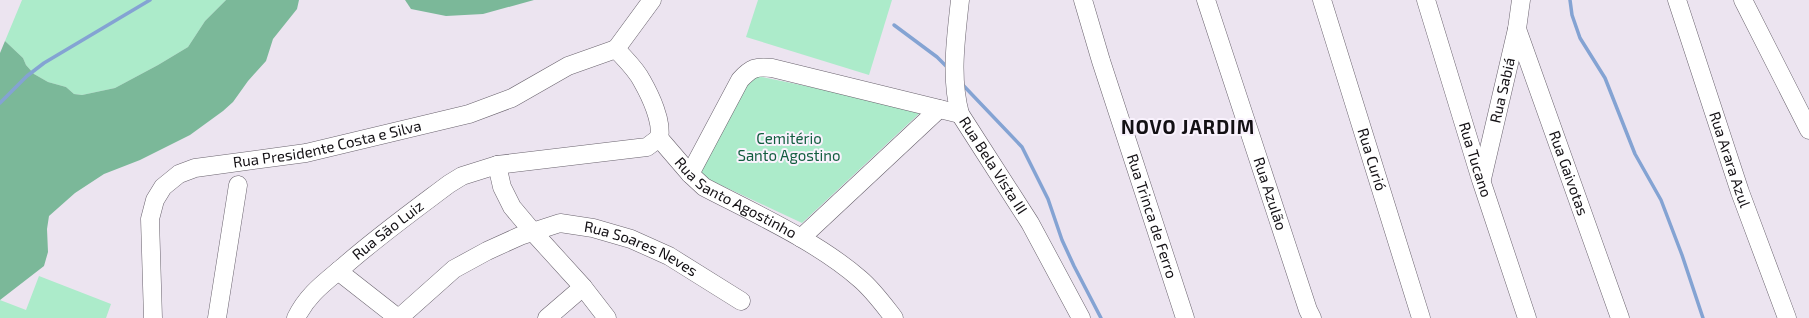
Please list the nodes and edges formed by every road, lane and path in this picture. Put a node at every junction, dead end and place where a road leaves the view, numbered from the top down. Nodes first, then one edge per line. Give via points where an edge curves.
1 (652, 0) edge
2 (960, 0) edge
3 (1083, 0) edge
4 (1206, 0) edge
5 (1322, 0) edge
6 (1426, 0) edge
7 (1521, 0) edge
8 (1677, 0) edge
9 (1743, 0) edge
10 (1518, 29) junction
11 (616, 49) junction
12 (939, 109) junction
13 (960, 114) junction
14 (1809, 130) edge
15 (659, 138) junction
16 (497, 165) junction
17 (690, 174) junction
18 (1482, 180) junction
19 (238, 185) dead end
20 (533, 232) junction
21 (801, 238) junction
22 (338, 271) junction
23 (583, 287) junction
24 (741, 301) dead end
25 (152, 318) edge
26 (217, 318) edge
27 (296, 318) edge
28 (399, 318) edge
29 (547, 318) edge
30 (607, 318) edge
31 (894, 318) edge
32 (1081, 318) edge
33 (1185, 318) edge
34 (1312, 318) edge
35 (1421, 318) edge
36 (1527, 318) edge
37 (1620, 318) edge
38 (1787, 318) edge

1 - 11 street
2 - 13 street, Rua Bela Vista III via 954,82
3 - 33 street, Rua Trinca de Ferro
4 - 34 street, Rua Azulão
5 - 35 street, Rua Curió
6 - 18 street, Rua Tucano
7 - 10 street, Rua Sabiá
8 - 38 street, Rua Arara Azul via 1740,192
9 - 14 street
10 - 18 street, Rua Sabiá
10 - 37 street, Rua Gaivotas
11 - 15 street via 642,80 660,122
11 - 25 street, Rua Presidente Costa e Silva via 568,66 512,98 469,114 306,153 195,168 179,174 163,187 155,200 150,219
12 - 13 street
12 - 17 street via 760,67 749,70 740,80
12 - 21 street
13 - 32 street, Rua Bela Vista III via 1030,223
15 - 16 street via 647,147
15 - 17 street, Rua Santo Agostinho
16 - 20 street via 502,187 512,207
16 - 22 street, Rua São Luiz via 462,176 449,184
17 - 21 street, Rua Santo Agostinho via 704,187
18 - 36 street, Rua Tucano
19 - 26 street
20 - 23 street
20 - 24 street, Rua Soares Neves via 560,223 593,228 630,239 669,256
20 - 28 street, Rua Soares Neves via 487,251 454,269
21 - 31 street, Rua Santo Agostinho via 860,279
22 - 27 street, Rua São Luiz via 304,303
22 - 28 street
23 - 29 street
23 - 30 street

